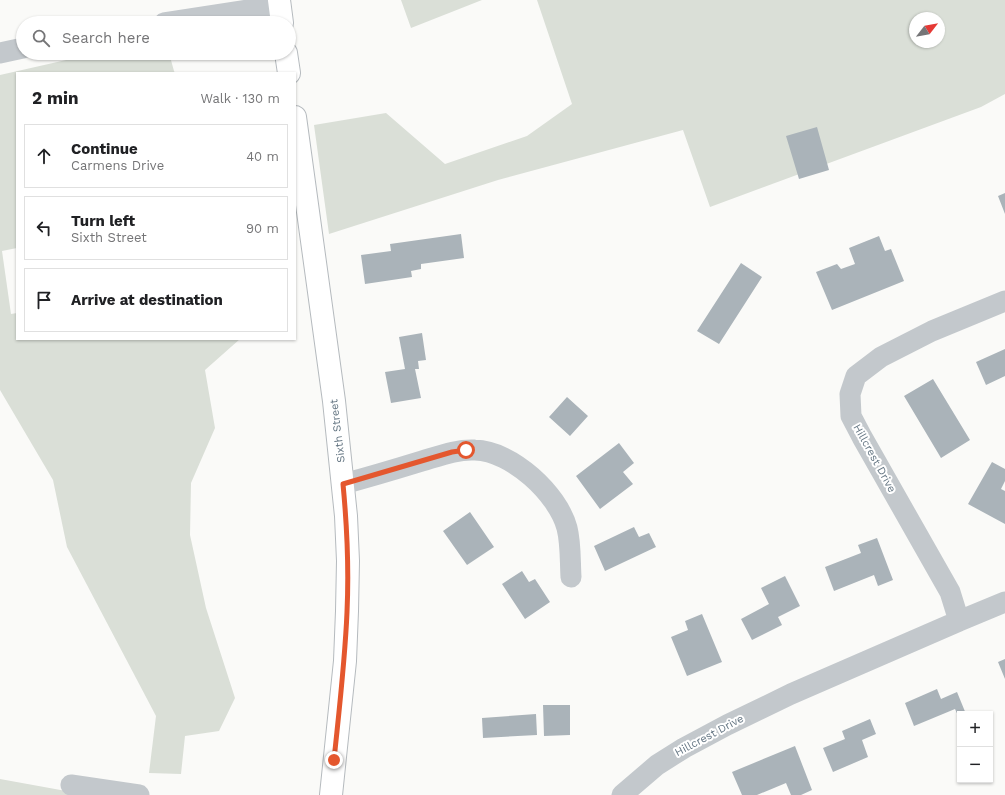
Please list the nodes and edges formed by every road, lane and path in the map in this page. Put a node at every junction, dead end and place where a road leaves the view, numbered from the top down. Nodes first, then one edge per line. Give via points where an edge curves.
1 (280, 9) edge
2 (222, 16) edge
3 (16, 50) edge
4 (0, 53) edge
5 (287, 60) edge
6 (289, 72) edge
7 (296, 124) edge
8 (1005, 301) edge
9 (343, 484) junction
10 (571, 577) dead end
11 (1005, 602) edge
12 (959, 621) junction
13 (71, 785) dead end
14 (139, 795) edge
15 (331, 795) edge
16 (622, 795) edge

1 - 2 street
3 - 4 street
5 - 6 main road
7 - 9 main road, Sixth Street
8 - 12 street, Hillcrest Drive via 932,331 881,357 856,376 850,394 852,416 862,437 950,592
9 - 10 street via 452,452 476,450 503,458 529,473 558,506 570,542
9 - 15 main road, Sixth Street via 348,561 347,611
11 - 12 street, Hillcrest Drive
12 - 16 street, Hillcrest Drive via 791,694 727,725 657,765
13 - 14 street

